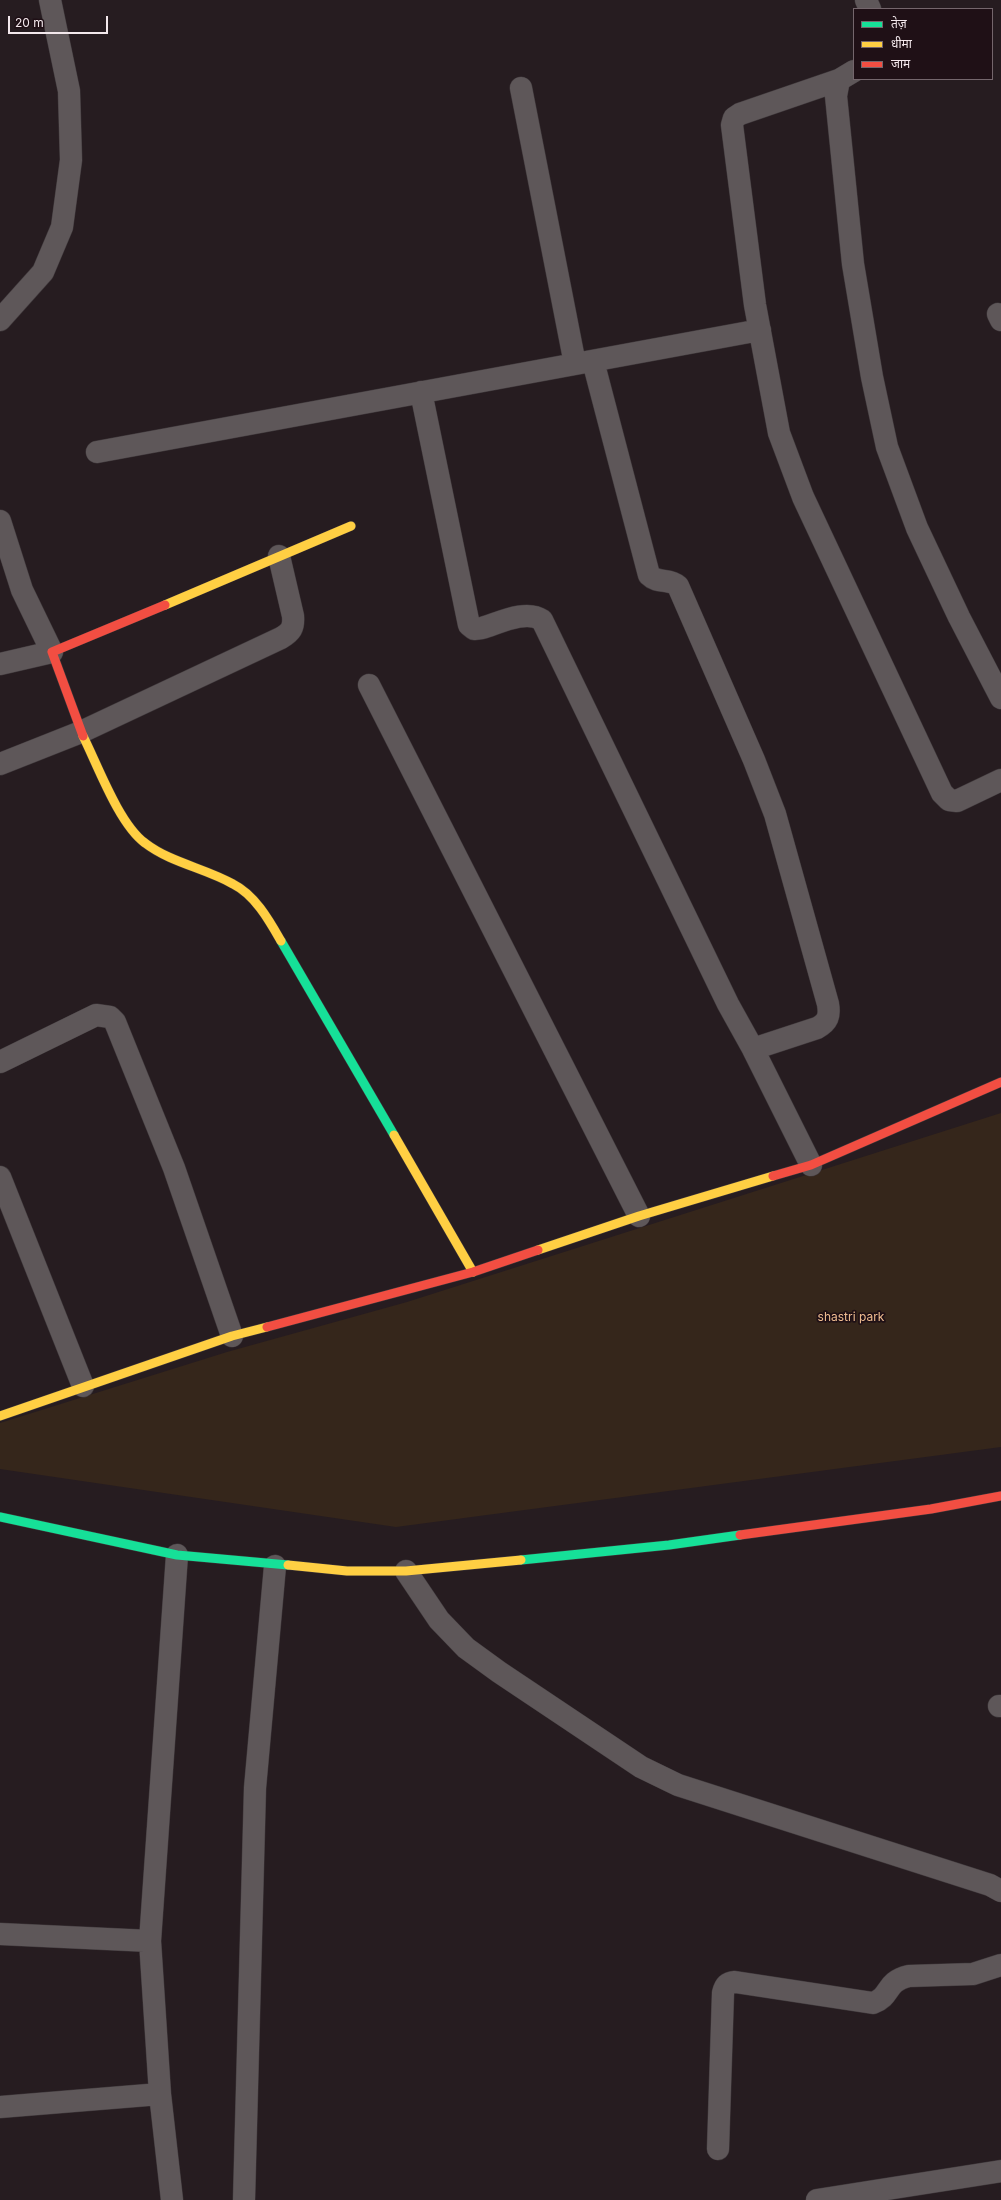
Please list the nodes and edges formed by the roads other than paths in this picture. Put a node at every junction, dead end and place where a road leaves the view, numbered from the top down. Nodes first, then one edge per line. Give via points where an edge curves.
1 (50, 0) edge
2 (847, 75) edge
3 (521, 88) dead end
4 (0, 320) edge
5 (760, 330) junction
6 (584, 363) junction
7 (421, 392) junction
8 (97, 452) dead end
9 (0, 521) edge
10 (351, 526) dead end
11 (279, 556) junction
12 (52, 652) junction
13 (0, 664) edge
14 (369, 685) dead end
15 (1001, 698) edge
16 (81, 732) junction
17 (0, 764) edge
18 (1001, 780) edge
19 (753, 1049) junction
20 (0, 1062) edge
21 (1001, 1082) edge
22 (811, 1165) junction
23 (0, 1177) edge
24 (639, 1216) junction
25 (473, 1272) junction
26 (232, 1336) junction
27 (83, 1386) junction
28 (0, 1416) edge
29 (1001, 1496) edge
30 (0, 1517) edge
31 (177, 1555) junction
32 (275, 1566) junction
33 (406, 1571) junction
34 (997, 1886) edge
35 (0, 1934) edge
36 (150, 1941) junction
37 (1001, 1966) edge
38 (160, 2094) junction
39 (0, 2107) edge
40 (718, 2150) dead end
41 (1001, 2171) edge
42 (172, 2200) edge
43 (244, 2200) edge
44 (817, 2200) edge

1 - 4 street via 69,91 71,160 62,227 43,272
2 - 5 street via 734,118 733,130
2 - 15 street via 836,96 853,264 872,377 887,446 917,528
3 - 6 street
5 - 6 street
5 - 18 street via 780,432 803,497 942,793 949,800 957,801
6 - 7 street
6 - 19 street via 649,575 654,580 673,582 678,586 775,814 828,1004 829,1015 826,1024
7 - 8 street
7 - 19 street via 469,624 474,629 482,628 527,615 535,615 542,620 728,1004
9 - 12 street via 22,590
10 - 11 street
11 - 12 street
11 - 16 street via 293,616 291,632
12 - 13 street
12 - 16 street
14 - 24 street
16 - 17 street
16 - 25 street via 118,808 129,827 144,843 162,854 234,884 256,903 269,920
19 - 22 street
20 - 26 street via 96,1015 110,1017 115,1022 174,1168
21 - 22 street
22 - 24 street
23 - 27 street
24 - 25 street
25 - 26 street
26 - 27 street
27 - 28 street
29 - 33 street via 931,1509 669,1545
30 - 31 street
31 - 32 street
31 - 36 street
32 - 33 street via 347,1572
32 - 43 street via 254,1788
33 - 34 street via 439,1620 466,1648 641,1767 678,1785
35 - 36 street
36 - 38 street
37 - 40 street via 973,1974 900,1978 890,1984 880,2000 873,2003 729,1983 723,1993
38 - 39 street
38 - 42 street
41 - 44 street

